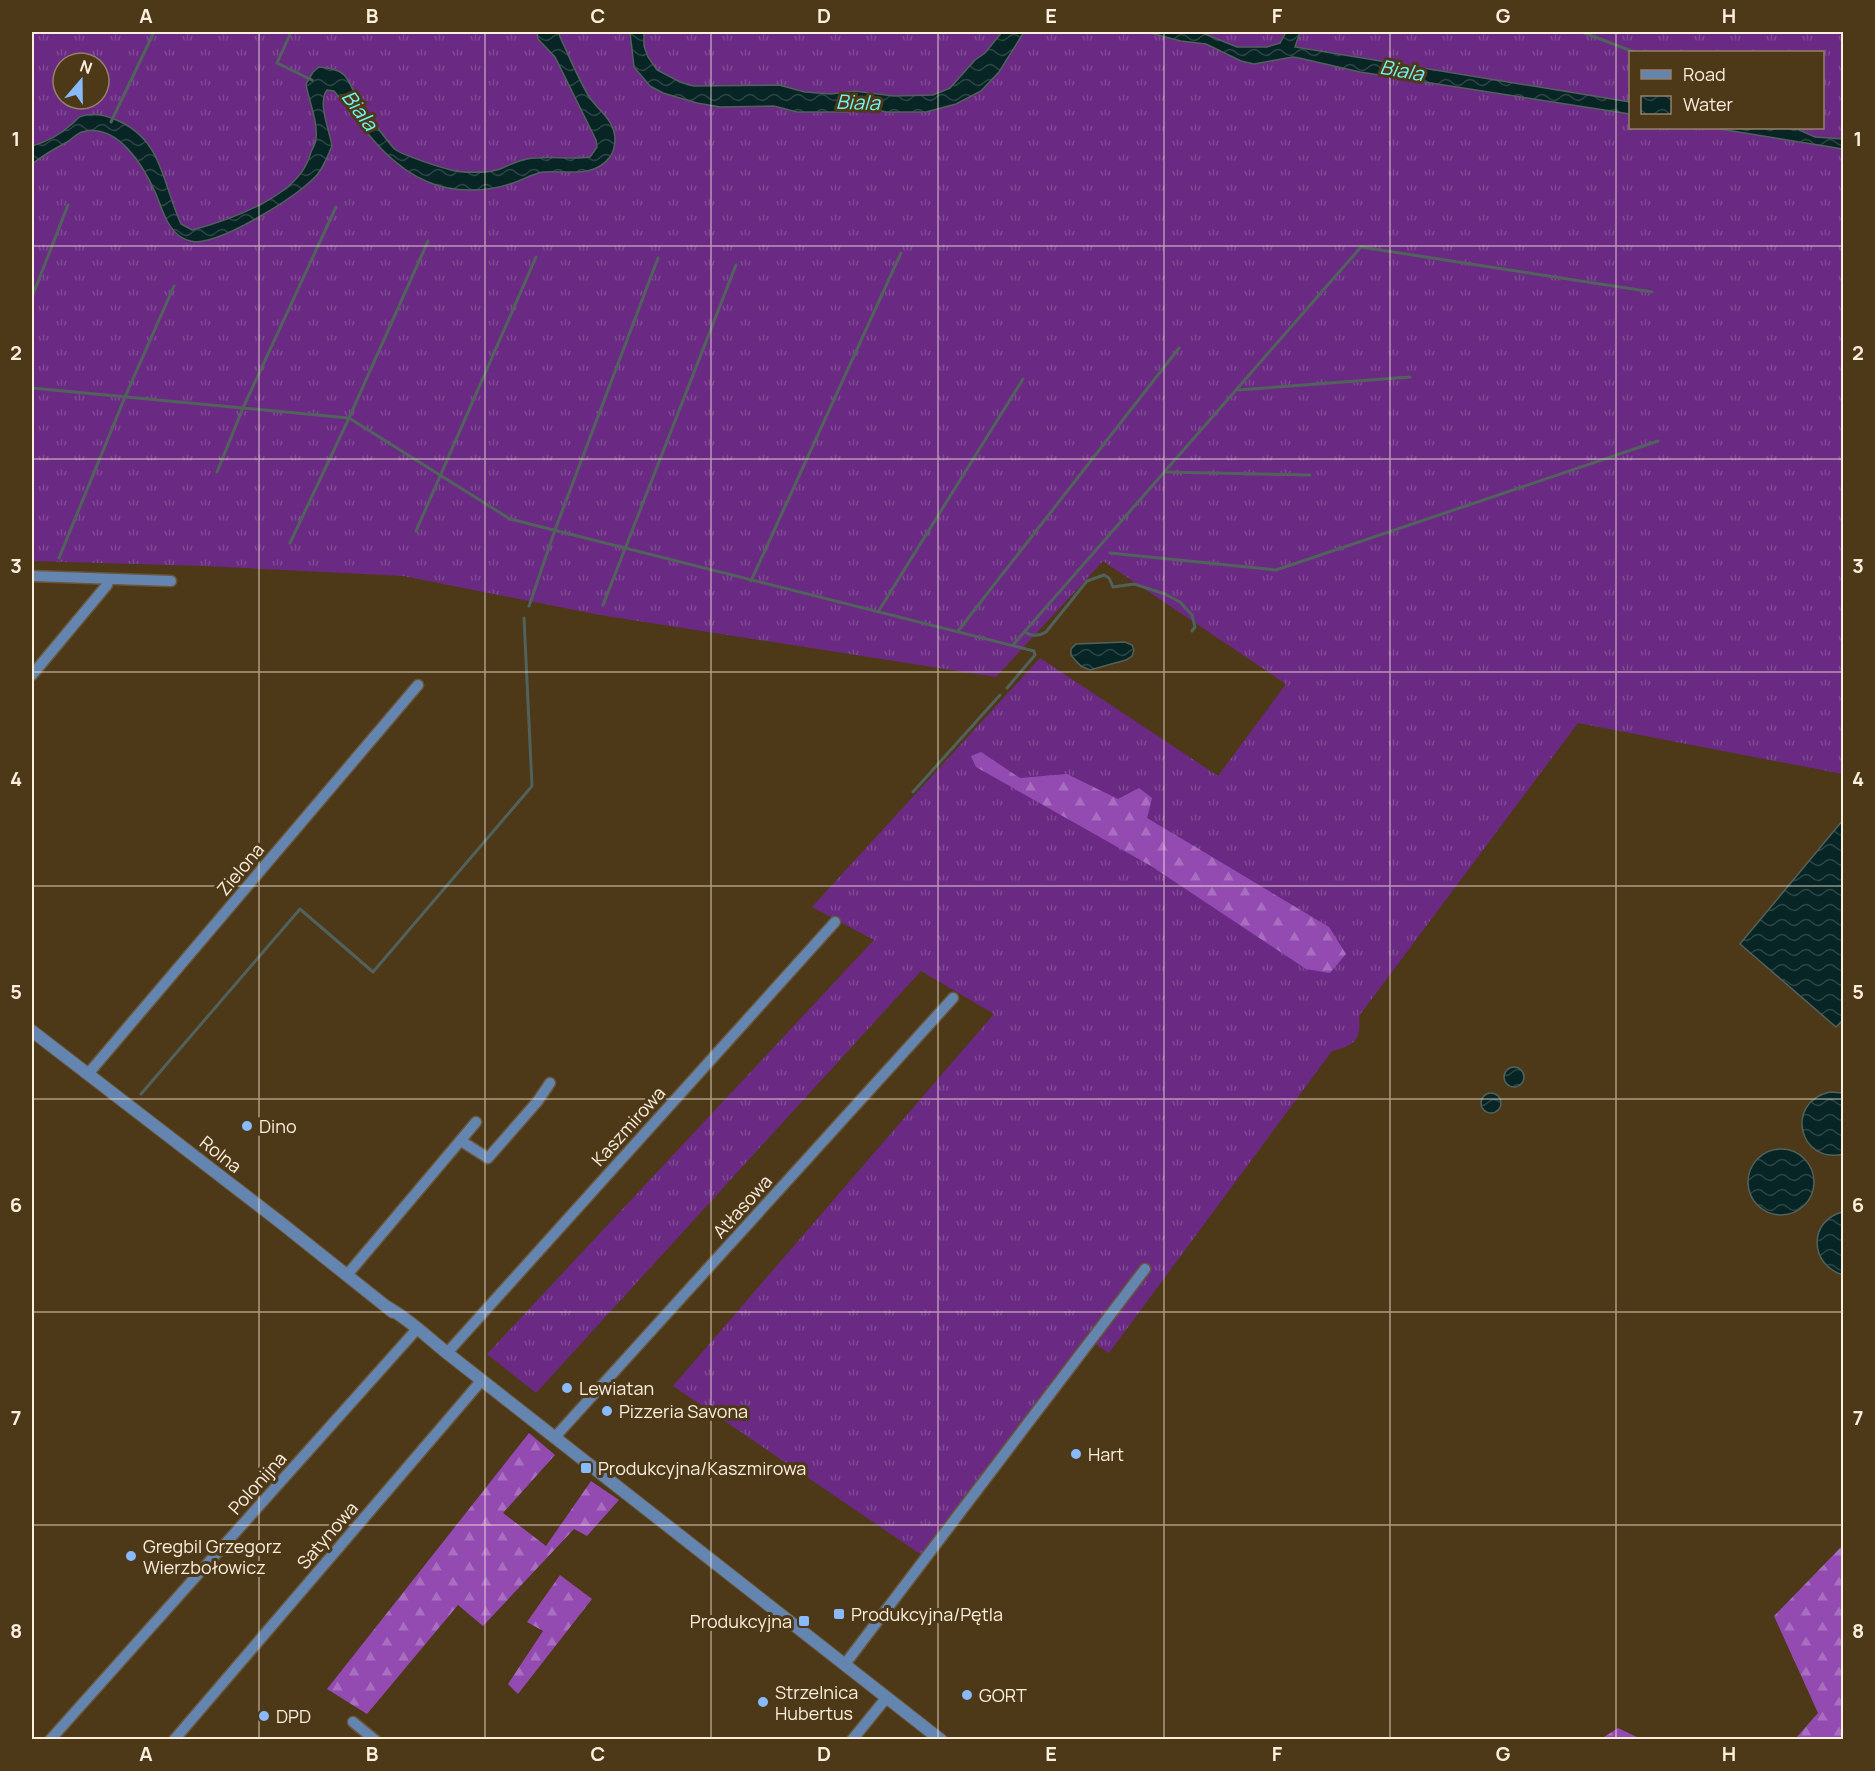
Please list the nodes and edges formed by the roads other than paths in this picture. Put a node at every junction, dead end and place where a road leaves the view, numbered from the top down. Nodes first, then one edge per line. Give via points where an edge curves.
1 (32, 576) edge
2 (109, 579) junction
3 (171, 581) dead end
4 (32, 675) edge
5 (418, 685) dead end
6 (835, 922) dead end
7 (953, 998) dead end
8 (32, 1031) edge
9 (88, 1074) junction
10 (550, 1083) dead end
11 (476, 1122) dead end
12 (460, 1141) junction
13 (1145, 1269) dead end
14 (347, 1275) junction
15 (417, 1329) junction
16 (447, 1353) junction
17 (482, 1380) junction
18 (555, 1437) junction
19 (845, 1664) junction
20 (886, 1697) junction
21 (353, 1722) dead end
22 (50, 1740) edge
23 (174, 1740) edge
24 (375, 1740) edge
25 (852, 1740) edge
26 (941, 1740) edge

1 - 2 street
2 - 3 street
2 - 4 street
5 - 9 street, Zielona
6 - 16 street, Kaszmirowa
7 - 18 street, Atłasowa
8 - 9 street, Rolna
9 - 14 street, Rolna
10 - 12 street via 488,1158
11 - 12 street
12 - 14 street
13 - 19 street
14 - 15 street, Rolna via 402,1322
15 - 16 street
15 - 22 street, Polonijna
16 - 17 street
17 - 18 street
17 - 23 street, Satynowa
18 - 19 street
19 - 20 street
20 - 25 street
20 - 26 street
21 - 24 street

